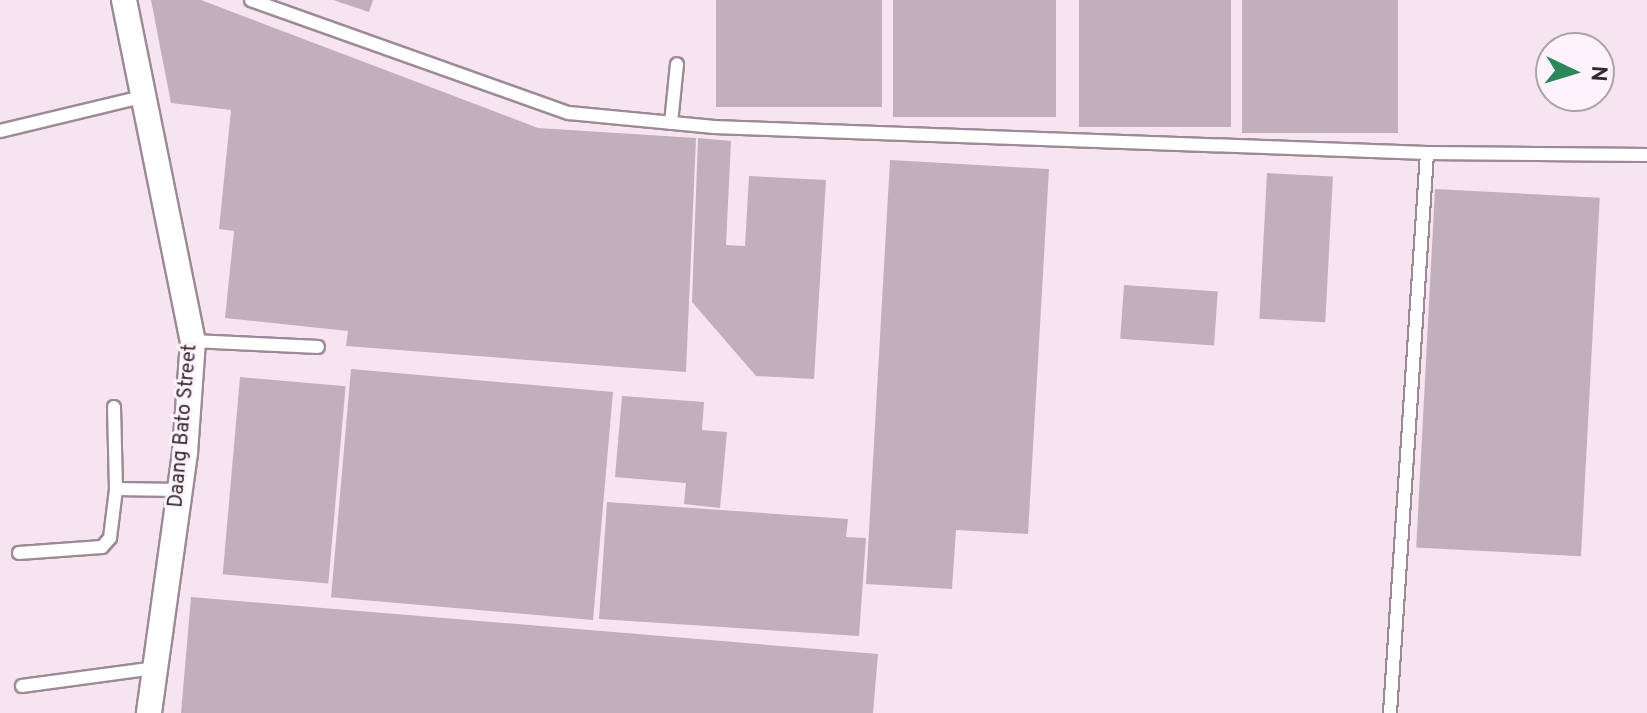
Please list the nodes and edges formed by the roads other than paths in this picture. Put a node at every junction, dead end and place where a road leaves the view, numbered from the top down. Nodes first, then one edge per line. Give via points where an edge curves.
1 (124, 0) edge
2 (251, 0) edge
3 (677, 64) dead end
4 (142, 97) junction
5 (671, 123) junction
6 (0, 131) edge
7 (1427, 153) junction
8 (1647, 155) edge
9 (193, 341) junction
10 (318, 347) dead end
11 (114, 407) dead end
12 (116, 489) junction
13 (180, 490) junction
14 (19, 553) dead end
15 (156, 668) junction
16 (22, 686) dead end
17 (149, 713) edge
18 (1390, 713) edge

1 - 4 street, Daang Bato Street
2 - 5 lane via 569,113
3 - 5 lane
4 - 6 lane
4 - 9 street, Daang Bato Street
5 - 7 lane
7 - 8 lane
7 - 18 lane
9 - 10 lane
9 - 13 street, Daang Bato Street
11 - 12 lane
12 - 13 lane
12 - 14 lane via 110,538 102,547
13 - 15 street, Daang Bato Street
15 - 16 lane
15 - 17 street, Daang Bato Street

